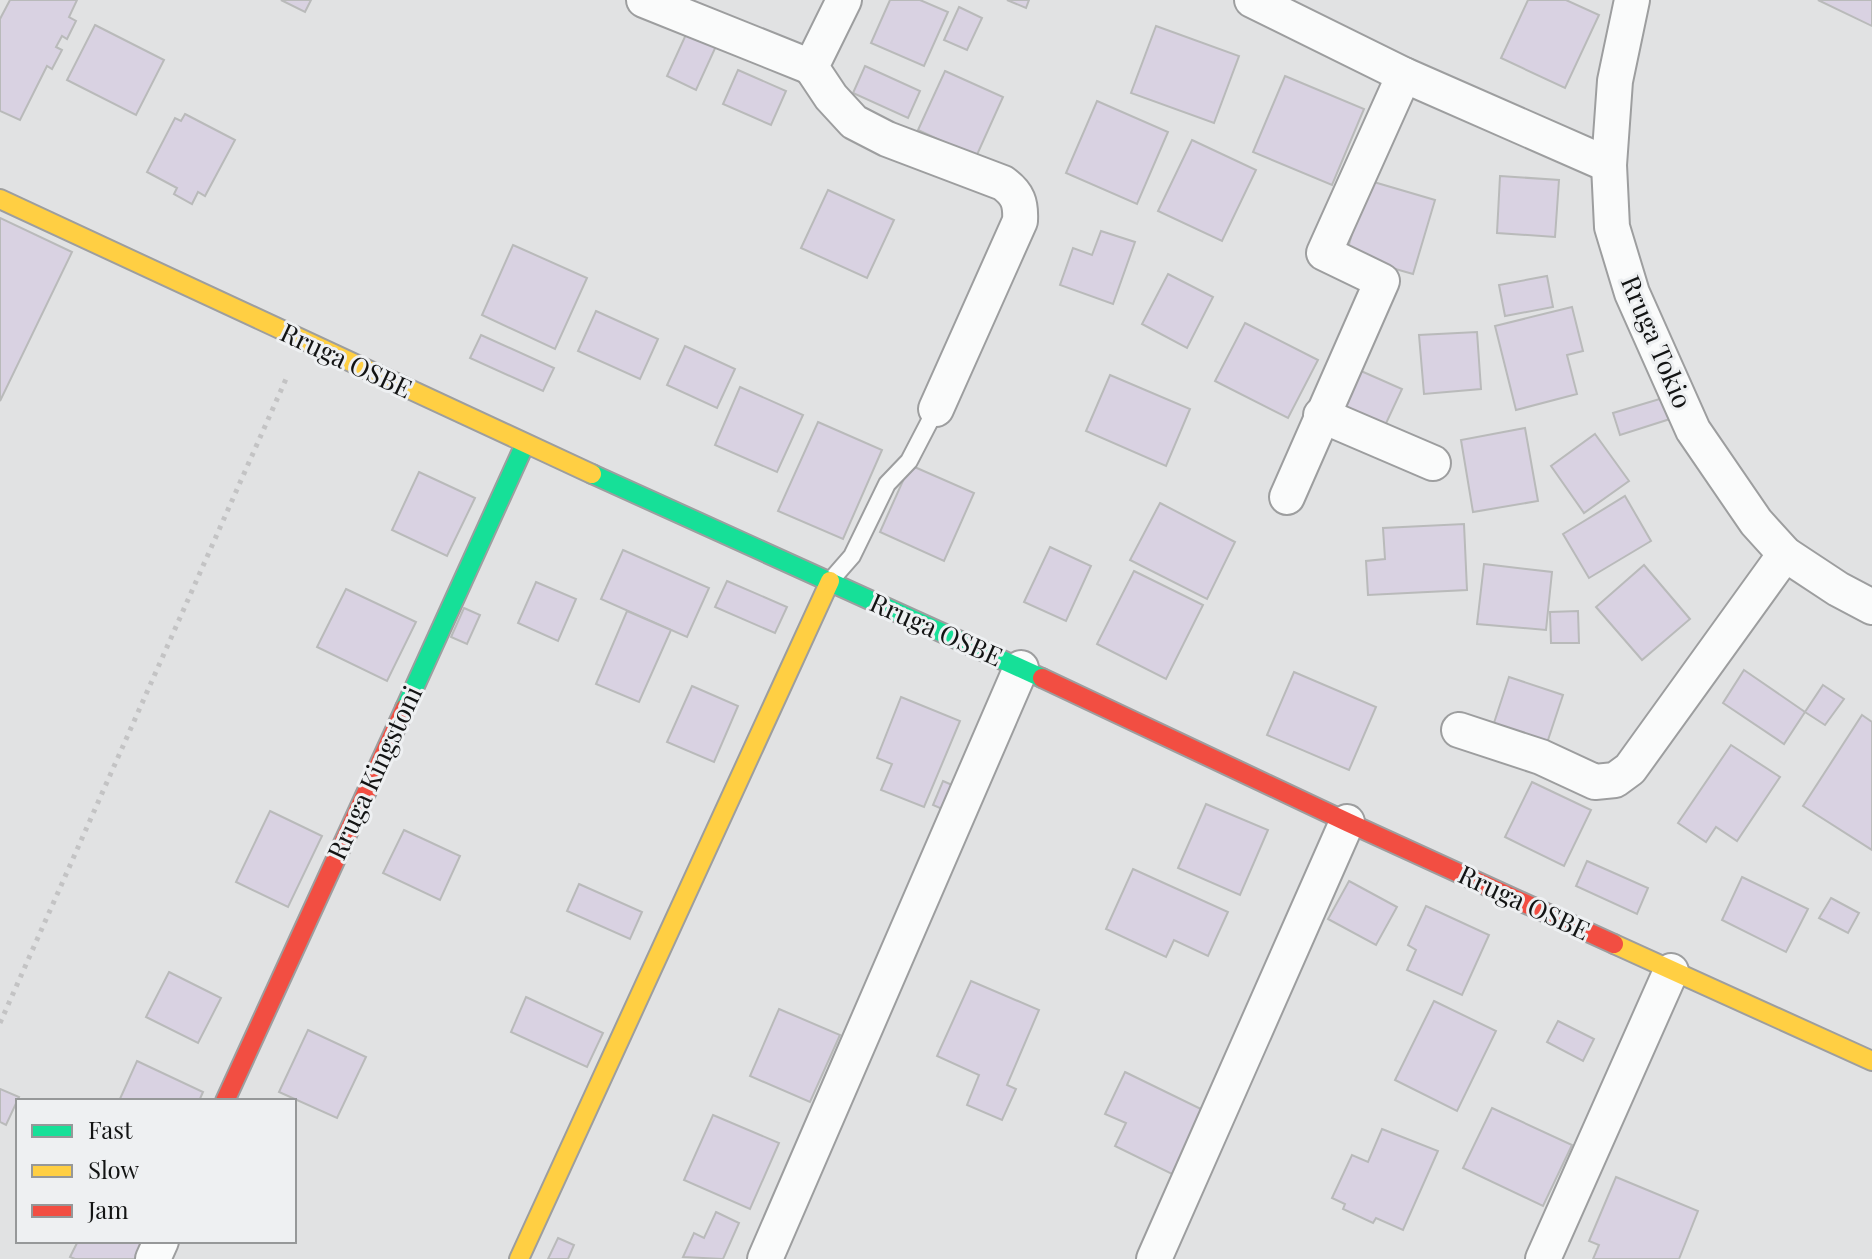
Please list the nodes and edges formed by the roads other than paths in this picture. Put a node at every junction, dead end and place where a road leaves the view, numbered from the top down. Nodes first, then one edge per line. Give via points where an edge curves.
1 (644, 0) edge
2 (844, 0) edge
3 (1252, 0) edge
4 (1632, 0) edge
5 (811, 67) junction
6 (1404, 75) junction
7 (1609, 165) junction
8 (0, 199) edge
9 (936, 409) joint
10 (1321, 415) junction
11 (525, 444) junction
12 (1433, 463) dead end
13 (1287, 497) dead end
14 (1785, 554) junction
15 (830, 581) junction
16 (1872, 607) edge
17 (1021, 668) junction
18 (1459, 730) dead end
19 (1347, 822) junction
20 (1671, 971) junction
21 (1872, 1061) edge
22 (226, 1099) edge
23 (519, 1259) edge
24 (765, 1259) edge
25 (1154, 1259) edge
26 (1543, 1259) edge

1 - 5 street
2 - 5 street
3 - 6 street
4 - 7 street, Rruga Tokio via 1615,81
5 - 9 street via 854,122 1016,192 1020,221
6 - 7 street
6 - 10 street via 1324,253 1382,281
7 - 14 street, Rruga Tokio via 1612,227 1659,356 1693,430 1756,522
8 - 11 street, Rruga OSBE
9 - 15 lane via 909,461 887,484 852,556
10 - 12 street
10 - 13 street
11 - 15 street, Rruga OSBE
11 - 22 street, Rruga Kingstoni
14 - 16 street, Rruga Tokio
14 - 18 street via 1630,769 1615,780 1595,782 1541,757
15 - 17 street, Rruga OSBE
15 - 23 street
17 - 19 street, Rruga OSBE
17 - 24 street
19 - 20 street, Rruga OSBE
19 - 25 street
20 - 21 street, Rruga OSBE
20 - 26 street

